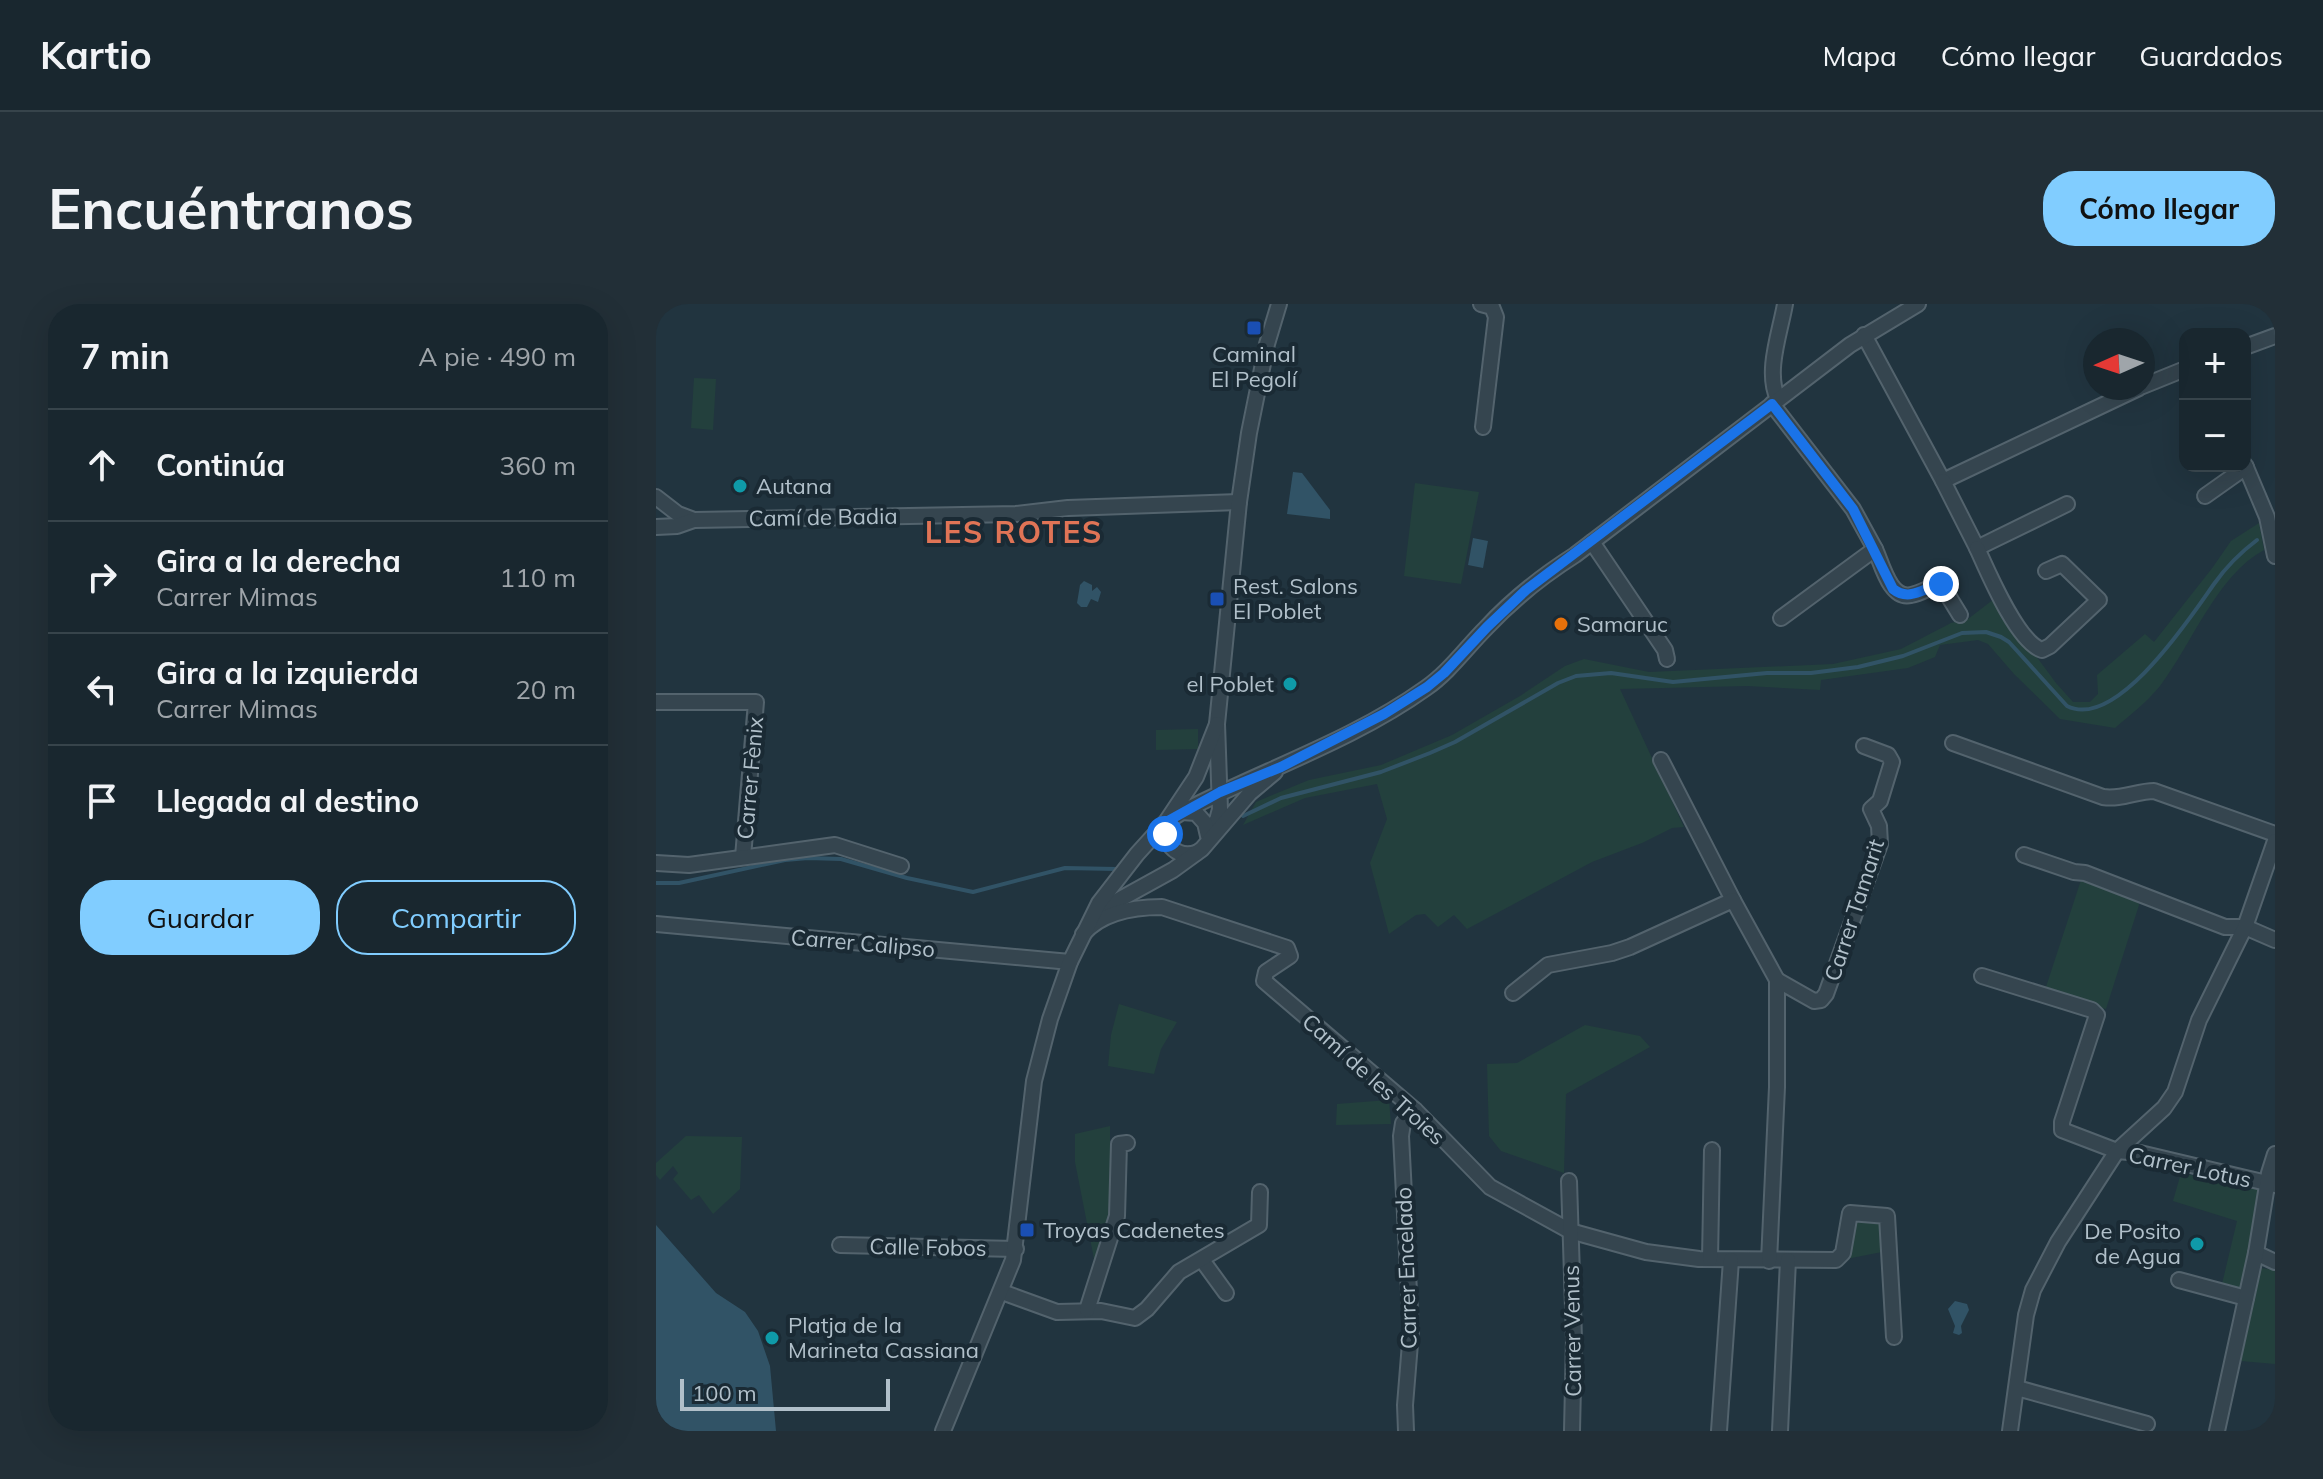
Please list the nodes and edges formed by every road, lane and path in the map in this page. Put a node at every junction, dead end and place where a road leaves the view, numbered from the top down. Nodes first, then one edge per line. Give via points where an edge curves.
1 (1279, 304) edge
2 (1481, 304) edge
3 (1785, 304) edge
4 (1918, 304) edge
5 (1864, 335) junction
6 (2275, 336) edge
7 (2251, 345) edge
8 (2179, 371) edge
9 (2155, 381) edge
10 (2114, 400) edge
11 (1775, 402) junction
12 (1483, 427) dead end
13 (2238, 472) edge
14 (2248, 472) edge
15 (1943, 481) junction
16 (2205, 496) dead end
17 (656, 497) edge
18 (1239, 502) junction
19 (2067, 504) dead end
20 (694, 520) junction
21 (656, 527) edge
22 (1592, 542) junction
23 (1977, 548) junction
24 (1875, 549) junction
25 (2275, 550) edge
26 (2275, 556) edge
27 (2046, 571) dead end
28 (1960, 615) dead end
29 (1781, 618) dead end
30 (1667, 659) dead end
31 (656, 702) edge
32 (1217, 724) junction
33 (1953, 743) dead end
34 (1864, 746) dead end
35 (1661, 760) dead end
36 (1281, 767) junction
37 (1220, 792) junction
38 (1182, 812) junction
39 (1166, 822) junction
40 (2275, 834) edge
41 (1206, 841) junction
42 (2275, 841) edge
43 (2024, 855) dead end
44 (743, 857) junction
45 (656, 863) edge
46 (901, 866) dead end
47 (1733, 900) junction
48 (656, 924) edge
49 (2245, 927) junction
50 (1084, 931) junction
51 (2275, 940) edge
52 (1070, 962) junction
53 (1982, 976) dead end
54 (1777, 980) junction
55 (1513, 993) dead end
56 (1415, 1110) junction
57 (1127, 1143) dead end
58 (1712, 1150) dead end
59 (2117, 1151) junction
60 (2275, 1154) edge
61 (1569, 1181) dead end
62 (2272, 1185) edge
63 (1260, 1192) dead end
64 (1570, 1231) junction
65 (840, 1245) dead end
66 (1016, 1249) junction
67 (2256, 1253) junction
68 (1710, 1259) junction
69 (1202, 1260) junction
70 (1731, 1260) junction
71 (1788, 1260) junction
72 (1769, 1261) junction
73 (2275, 1262) edge
74 (2179, 1280) dead end
75 (1002, 1292) junction
76 (1226, 1293) dead end
77 (2246, 1298) junction
78 (1087, 1310) junction
79 (1894, 1337) dead end
80 (2017, 1388) junction
81 (2147, 1424) dead end
82 (943, 1431) edge
83 (1406, 1431) edge
84 (1572, 1431) edge
85 (1719, 1431) edge
86 (1780, 1431) edge
87 (2010, 1431) edge
88 (2217, 1431) edge

1 - 18 street
2 - 12 street via 1492,307 1496,317
3 - 11 street via 1772,375
4 - 5 street
5 - 11 street
5 - 15 street
6 - 7 street
8 - 9 street
10 - 15 street
11 - 22 street
11 - 24 street via 1853,509
13 - 16 street
14 - 25 street
15 - 23 street
17 - 20 street
18 - 20 street, Camí de Badia via 1016,514
18 - 32 street
19 - 23 street
20 - 21 street, Camí de Badia
22 - 30 street
22 - 36 street via 1508,606 1427,687
23 - 27 street via 2007,610 2031,644 2042,650 2099,600 2062,564
24 - 28 street via 1900,595 1941,584
24 - 29 street
25 - 26 street
31 - 44 street, Carrer Fènix via 756,702
32 - 37 street
32 - 39 street via 1199,772
33 - 40 street via 2103,797 2154,791
34 - 54 street, Carrer Tamarit via 1888,755 1892,762 1880,801 1871,809 1881,837 1826,994 1814,1001
35 - 47 street
36 - 37 street
36 - 41 street
37 - 38 street
37 - 41 street via 1219,814
38 - 39 street
38 - 41 street via 1203,819
39 - 41 street via 1170,847 1182,854
39 - 50 street via 1099,903
41 - 50 street via 1173,870 1115,902
42 - 49 street
43 - 49 street via 2225,927
44 - 45 street via 689,865
44 - 46 street via 835,845
47 - 54 street
47 - 55 street via 1630,947 1548,965
48 - 52 street, Carrer Calipso
49 - 51 street
49 - 59 street via 2199,1020 2175,1092
50 - 52 street
50 - 56 street, Camí de les Troies via 1106,917 1162,907 1287,948 1290,956 1266,972 1264,981
52 - 66 street via 1034,1081
53 - 59 street, Carrer Lotus via 2097,1015 2061,1126
54 - 72 street
56 - 64 street, Camí de les Troies via 1490,1187
56 - 83 street, Carrer Encelado via 1403,1123 1401,1136 1411,1331
57 - 78 street via 1119,1144 1117,1216
58 - 68 street
59 - 62 street, Carrer Lotus
59 - 80 street via 2033,1290
60 - 62 street via 2269,1173
61 - 64 street, Carrer Venus
62 - 67 street, Carrer Lotus
63 - 69 street via 1259,1225
64 - 68 street, Camí de les Troies via 1646,1252
64 - 84 street, Carrer Venus
65 - 66 street, Calle Fobos
66 - 75 street
67 - 73 street
67 - 77 street, Carrer Lotus
68 - 70 street, Camí de les Troies
69 - 76 street
69 - 78 street via 1179,1272 1141,1316
70 - 72 street, Camí de les Troies
70 - 85 street
71 - 72 street, Camí de les Troies
71 - 79 street, Camí de les Troies via 1836,1260 1843,1253 1850,1213 1887,1216
71 - 86 street
74 - 77 street
75 - 78 street via 1057,1312
75 - 82 street
77 - 88 street, Carrer Lotus
80 - 81 street
80 - 87 street

